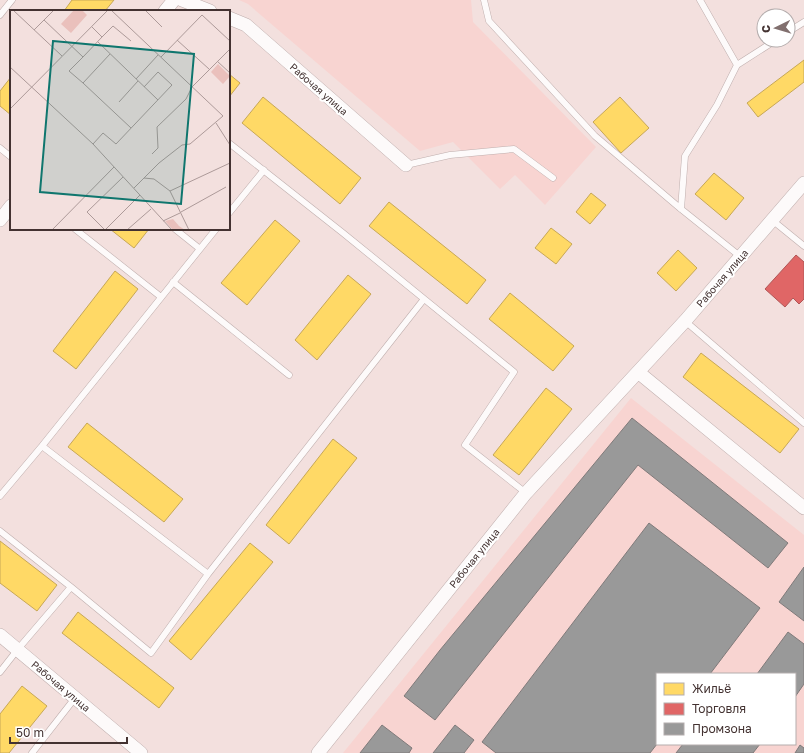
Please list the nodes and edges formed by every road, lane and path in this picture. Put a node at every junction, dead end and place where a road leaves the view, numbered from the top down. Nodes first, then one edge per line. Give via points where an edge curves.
1 (12, 0) edge
2 (174, 0) edge
3 (182, 0) edge
4 (484, 0) edge
5 (700, 0) edge
6 (166, 10) edge
7 (207, 10) edge
8 (0, 15) edge
9 (230, 18) edge
10 (764, 48) edge
11 (737, 65) junction
12 (230, 144) edge
13 (0, 148) edge
14 (10, 156) edge
15 (406, 165) joint
16 (264, 170) junction
17 (553, 178) dead end
18 (804, 183) edge
19 (10, 207) edge
20 (681, 209) junction
21 (230, 212) edge
22 (0, 220) edge
23 (772, 220) junction
24 (76, 230) edge
25 (176, 230) edge
26 (215, 230) edge
27 (804, 246) edge
28 (200, 249) junction
29 (741, 257) junction
30 (173, 282) junction
31 (161, 296) junction
32 (424, 299) junction
33 (684, 321) junction
34 (638, 372) junction
35 (289, 375) dead end
36 (804, 423) edge
37 (42, 446) junction
38 (526, 492) junction
39 (0, 496) edge
40 (804, 508) edge
41 (0, 531) edge
42 (208, 574) junction
43 (71, 587) junction
44 (0, 634) edge
45 (18, 649) junction
46 (0, 672) edge
47 (75, 698) junction
48 (32, 753) edge
49 (141, 753) edge
50 (318, 753) edge

1 - 8 lane
2 - 6 street
3 - 7 street
4 - 20 lane via 488,21 595,136
5 - 11 lane
9 - 15 street, Рабочая улица via 246,25
10 - 11 lane
11 - 20 lane via 717,105 685,156
12 - 16 lane
13 - 14 lane
15 - 17 lane via 450,155 514,149
16 - 21 lane
16 - 32 lane
18 - 23 street, Рабочая улица
19 - 22 street
20 - 29 lane
23 - 27 lane
23 - 29 street, Рабочая улица
24 - 31 lane
25 - 28 lane
26 - 28 lane
28 - 30 lane
29 - 33 street, Рабочая улица
30 - 31 lane
30 - 35 lane
31 - 37 lane
32 - 38 lane via 514,372 465,445
32 - 42 lane
33 - 34 street, Рабочая улица
33 - 36 lane
34 - 38 street, Рабочая улица
34 - 40 street
37 - 39 lane
37 - 42 lane
38 - 50 street, Рабочая улица
41 - 43 lane
42 - 43 lane via 151,653
43 - 45 lane
44 - 45 street, Рабочая улица
45 - 46 lane
45 - 47 street, Рабочая улица
47 - 48 lane
47 - 49 street, Рабочая улица

